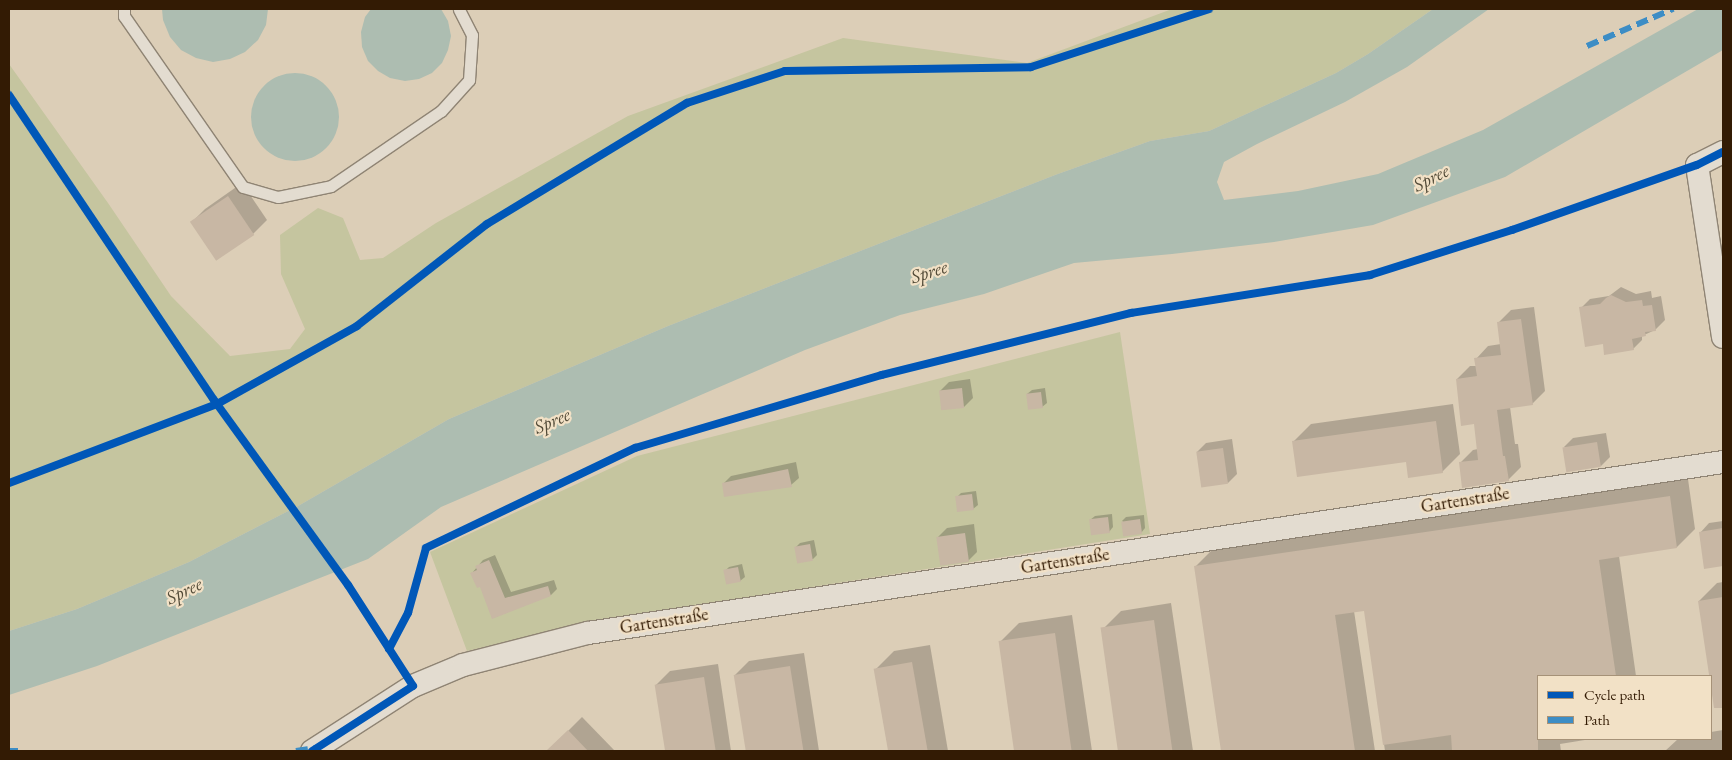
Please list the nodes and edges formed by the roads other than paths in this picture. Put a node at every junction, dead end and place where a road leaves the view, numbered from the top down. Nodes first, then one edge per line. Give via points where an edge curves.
1 (124, 9) edge
2 (460, 9) edge
3 (1723, 152) edge
4 (1723, 337) edge
5 (1723, 462) edge
6 (312, 751) edge

1 - 2 lane via 124,16 243,187 278,197 331,186 441,111 469,80 472,35
3 - 4 street via 1697,165
5 - 6 street, Gartenstraße via 588,632 463,665 413,686

